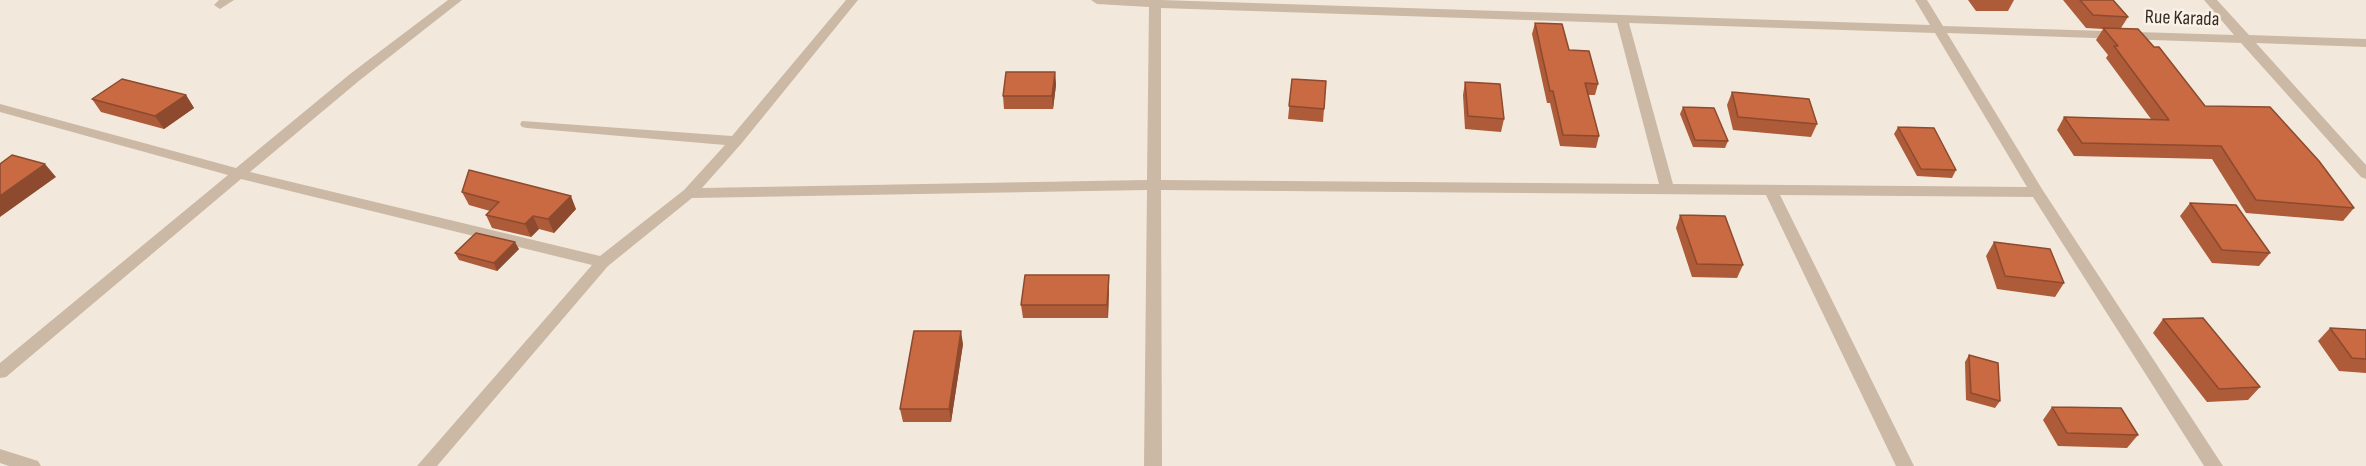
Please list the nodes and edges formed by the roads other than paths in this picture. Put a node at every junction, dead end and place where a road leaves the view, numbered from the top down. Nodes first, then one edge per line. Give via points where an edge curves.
1 (456, 0) edge
2 (852, 0) edge
3 (1097, 0) edge
4 (1921, 0) edge
5 (2210, 0) edge
6 (1155, 2) edge
7 (1622, 19) junction
8 (1939, 30) junction
9 (2246, 40) junction
10 (2366, 43) edge
11 (0, 108) edge
12 (527, 124) dead end
13 (736, 141) junction
14 (240, 174) junction
15 (2366, 174) edge
16 (1154, 185) junction
17 (1667, 188) junction
18 (1770, 189) junction
19 (2037, 192) junction
20 (689, 193) junction
21 (603, 262) junction
22 (0, 372) edge
23 (0, 456) edge
24 (32, 466) edge
25 (426, 466) edge
26 (1153, 466) edge
27 (1905, 466) edge
28 (2214, 466) edge

1 - 14 street via 355,76
2 - 13 street
3 - 6 street, Rue Karada
4 - 8 street
5 - 9 street
6 - 7 street, Rue Karada
6 - 16 street
7 - 8 street, Rue Karada
7 - 17 street
8 - 9 street, Rue Karada
8 - 19 street
9 - 10 street, Rue Karada
9 - 15 street
11 - 14 street
12 - 13 street
13 - 20 street
14 - 21 street
14 - 22 street
16 - 17 street
16 - 20 street
16 - 26 street
17 - 18 street
18 - 19 street
18 - 27 street
19 - 28 street
20 - 21 street
21 - 25 street
23 - 24 street

